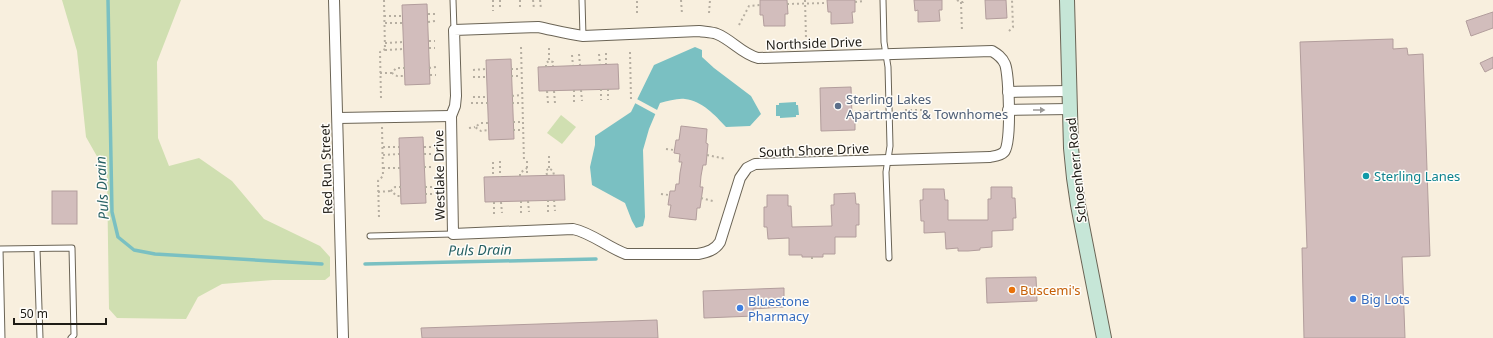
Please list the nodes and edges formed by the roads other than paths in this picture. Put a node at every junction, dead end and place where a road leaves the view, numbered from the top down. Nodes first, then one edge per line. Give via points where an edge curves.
1 (334, 0) edge
2 (453, 0) edge
3 (582, 0) edge
4 (883, 0) edge
5 (1067, 0) edge
6 (454, 30) junction
7 (583, 36) junction
8 (886, 54) junction
9 (1070, 91) junction
10 (1008, 101) junction
11 (1070, 109) junction
12 (451, 116) junction
13 (338, 118) junction
14 (888, 160) junction
15 (453, 234) junction
16 (370, 236) dead end
17 (37, 249) junction
18 (889, 258) dead end
19 (2, 338) edge
20 (40, 338) edge
21 (71, 338) edge
22 (343, 338) edge
23 (1104, 338) edge

1 - 13 street, Red Run Street
2 - 6 lane
3 - 7 lane
4 - 8 lane
5 - 9 main road, Schoenherr Road
6 - 7 street, Northside Drive via 538,27
6 - 12 street, Westlake Drive via 456,96
7 - 8 street, Northside Drive via 699,31 725,38 750,56 758,58
8 - 10 street, Northside Drive via 992,51 1001,57 1005,64
8 - 14 lane via 890,146
9 - 10 street
9 - 11 main road, Schoenherr Road
10 -> 11 street
10 - 14 street, South Shore Drive via 1009,136 1005,152 999,155
11 - 23 main road, Schoenherr Road via 1071,148 1078,205
12 - 13 street, Westlake Drive
12 - 15 street, Westlake Drive
13 - 22 street, Red Run Street
14 - 15 street, South Shore Drive via 755,164 747,168 740,178 720,242 709,252 698,254 626,254 584,231 573,229
14 - 18 lane via 886,172
15 - 16 lane
17 - 19 lane via 0,250
17 - 20 lane
17 - 21 lane via 72,248 74,335

